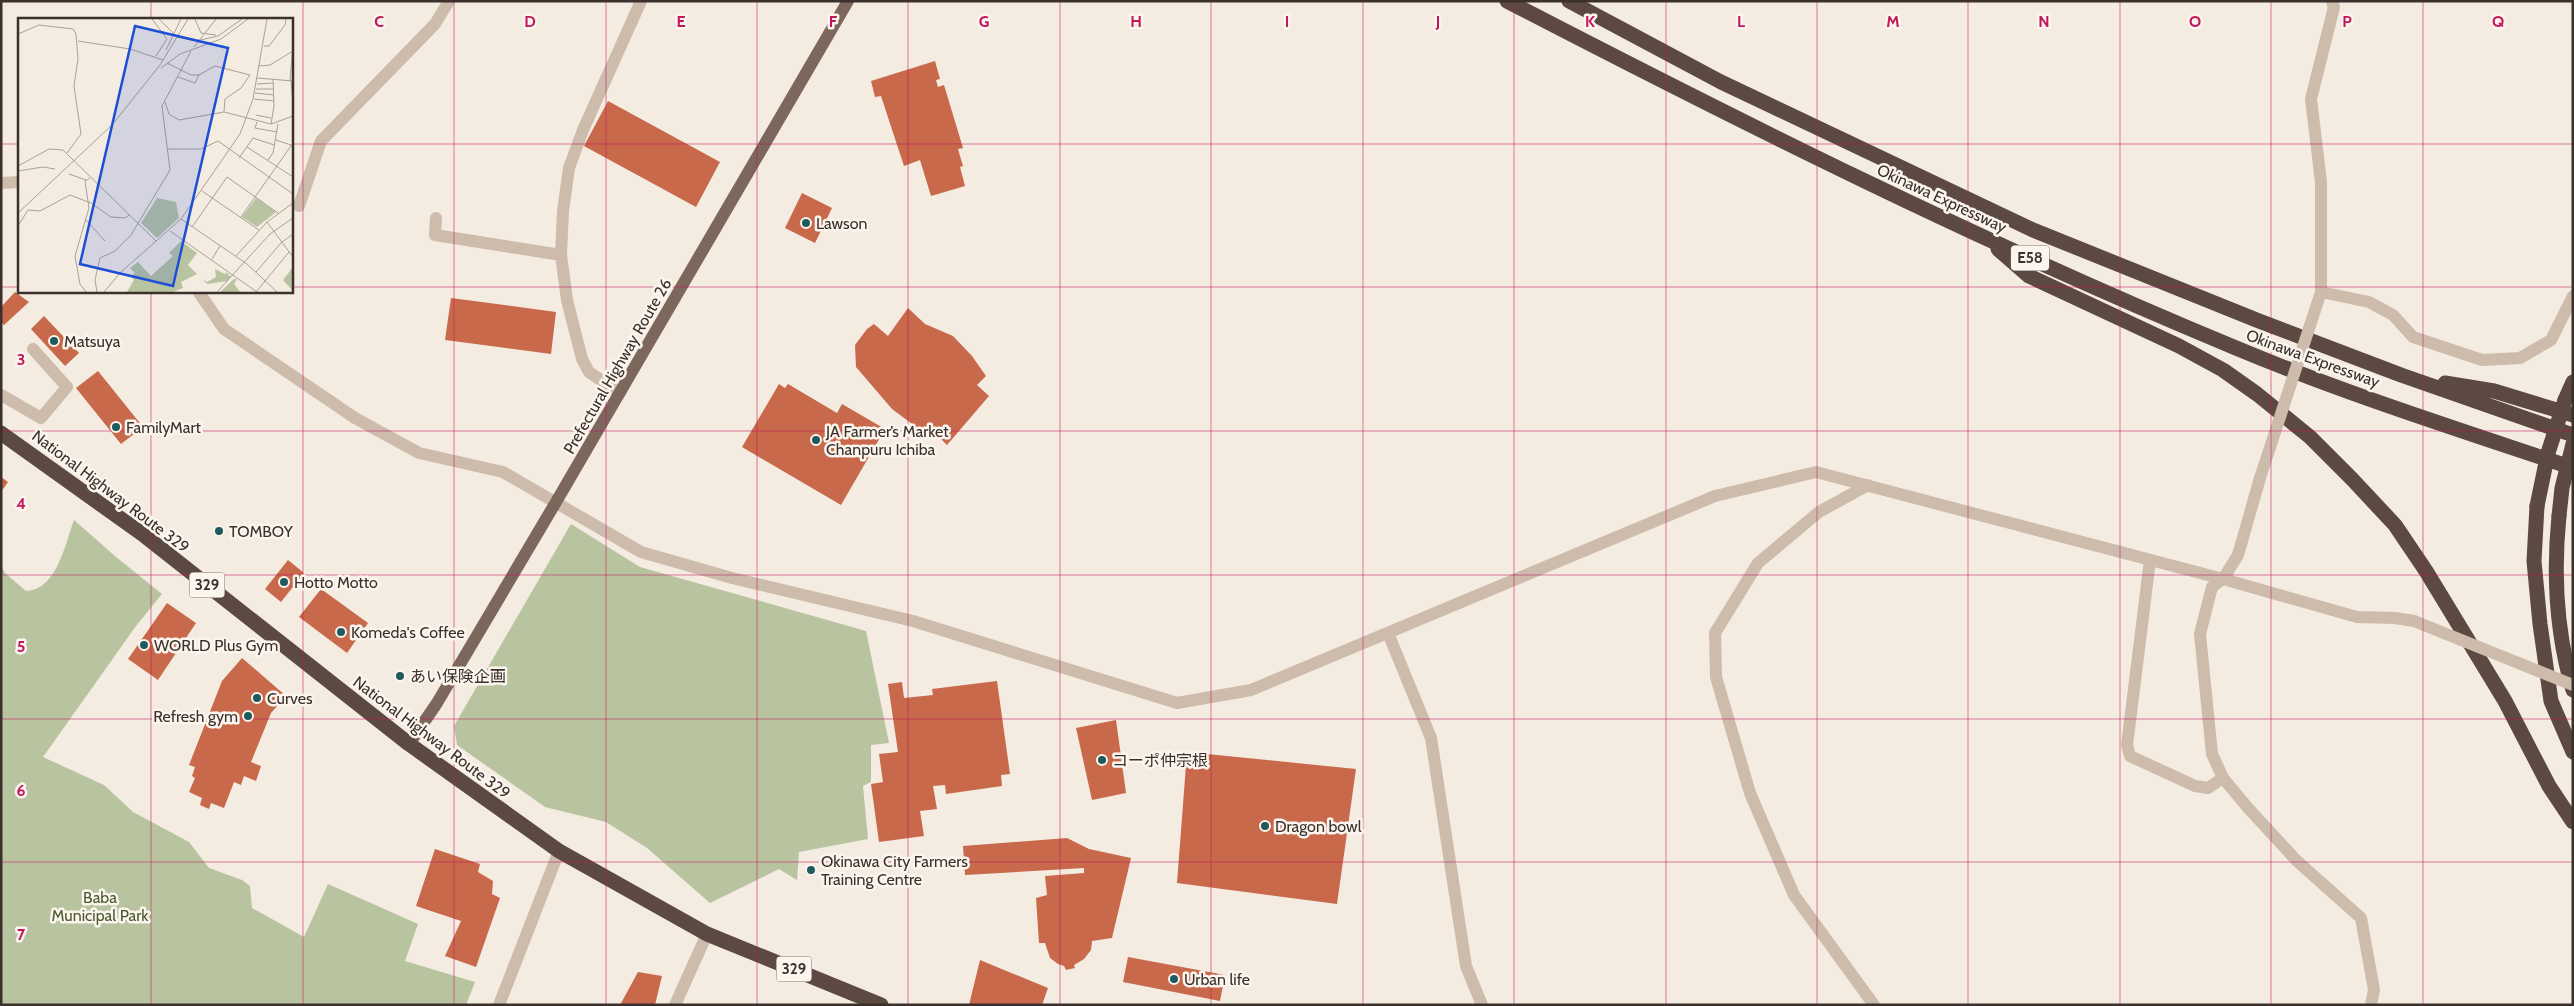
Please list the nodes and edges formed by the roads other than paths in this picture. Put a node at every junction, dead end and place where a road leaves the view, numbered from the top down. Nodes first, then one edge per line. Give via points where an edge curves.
1 (449, 1) edge
2 (641, 1) edge
3 (848, 1) edge
4 (1507, 1) edge
5 (1569, 1) edge
6 (2332, 1) edge
7 (18, 182) edge
8 (1, 183) edge
9 (299, 206) dead end
10 (436, 218) dead end
11 (1987, 239) junction
12 (560, 255) junction
13 (199, 292) edge
14 (2320, 292) junction
15 (2573, 296) edge
16 (33, 349) dead end
17 (2401, 375) junction
18 (2573, 382) edge
19 (620, 393) junction
20 (1, 395) edge
21 (2573, 415) edge
22 (1, 433) edge
23 (2573, 435) edge
24 (2573, 444) edge
25 (2573, 468) edge
26 (1868, 486) junction
27 (556, 502) junction
28 (2150, 560) junction
29 (2222, 579) junction
30 (1388, 633) junction
31 (2573, 685) edge
32 (2573, 690) edge
33 (409, 744) junction
34 (2573, 752) edge
35 (2223, 778) junction
36 (2573, 822) edge
37 (559, 851) junction
38 (706, 934) junction
39 (499, 1005) edge
40 (675, 1005) edge
41 (881, 1005) edge
42 (1482, 1005) edge
43 (1874, 1005) edge
44 (2371, 1005) edge

1 - 9 street via 435,24 321,141
2 - 12 street via 582,130 569,168
3 - 19 main road, Prefectural Highway Route 26
4 - 11 highway, Okinawa Expressway / E58 via 1719,111
5 - 17 highway, Okinawa Expressway / E58 via 1721,82 2034,230
6 - 14 street via 2334,6 2311,99 2321,182
7 - 8 street
10 - 12 street via 435,235
11 - 25 highway, Okinawa Expressway / E58 via 2238,349 2396,408
11 - 36 highway via 2029,276 2179,346 2222,370 2257,394 2324,451 2395,525 2505,701 2549,786
12 - 19 street via 582,359 589,372
13 - 27 street via 224,329 355,418 419,453 502,472
14 - 15 street via 2369,302 2393,315 2413,337 2482,360 2520,358 2551,340
14 - 29 street, bridge via 2238,555
16 - 20 street via 67,387 40,418
17 - 21 highway via 2494,391
17 - 23 highway, Okinawa Expressway / E58
18 - 34 highway, bridge via 2548,453 2537,506 2534,561 2551,700
19 - 27 main road, Prefectural Highway Route 26
22 - 33 highway, National Highway Route 329 / 329 via 145,536
24 - 32 highway, bridge via 2562,488 2554,561 2557,613 2565,664
26 - 28 street
26 - 30 street via 1816,472 1715,496
26 - 43 street via 1819,512 1758,564 1715,633 1716,678 1750,793 1794,895
27 - 30 street via 641,552 732,578 913,621 1177,703 1251,690
27 - 33 main road, Prefectural Highway Route 26 via 437,703
28 - 29 street
28 - 35 street via 2127,745 2130,756 2196,786 2208,788
29 - 31 street, bridge via 2357,617 2414,621
29 - 35 street via 2212,587 2200,634 2212,754
30 - 42 street via 1431,738 1466,966
33 - 37 highway, National Highway Route 329 / 329
35 - 44 street via 2298,861 2360,918 2374,990
37 - 38 highway, National Highway Route 329 / 329
37 - 39 street
38 - 40 street
38 - 41 highway, National Highway Route 329 / 329

